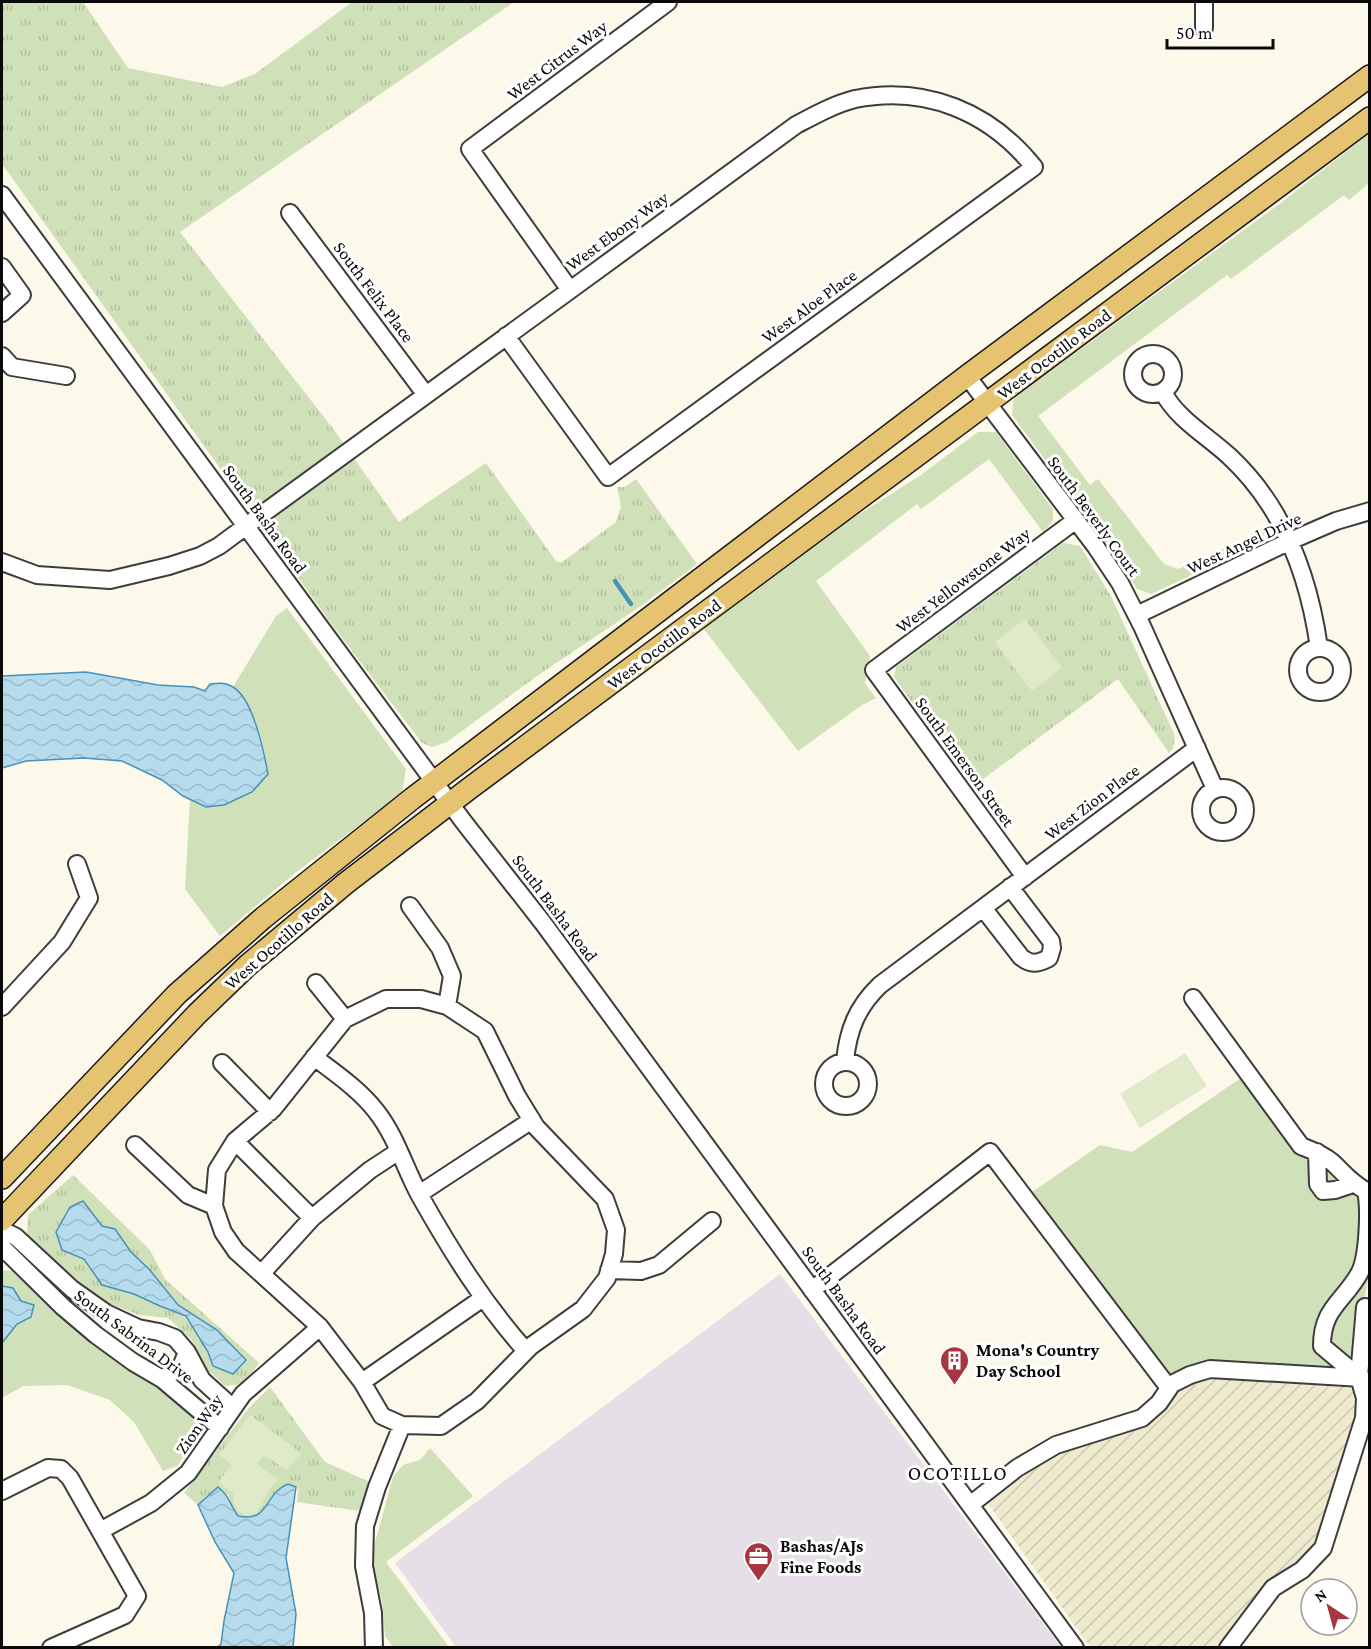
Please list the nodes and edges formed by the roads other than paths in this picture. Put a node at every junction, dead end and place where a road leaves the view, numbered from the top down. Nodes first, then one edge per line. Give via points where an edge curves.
1 (668, 2) edge
2 (1204, 2) edge
3 (1204, 28) dead end
4 (1370, 76) edge
5 (1370, 118) edge
6 (1034, 167) joint
7 (2, 195) edge
8 (290, 213) dead end
9 (2, 267) edge
10 (570, 290) junction
11 (2, 313) edge
12 (506, 336) junction
13 (2, 356) edge
14 (66, 376) dead end
15 (967, 376) junction
16 (1163, 392) dead end
17 (426, 395) junction
18 (987, 404) junction
19 (1370, 511) edge
20 (1076, 520) junction
21 (246, 526) junction
22 (1290, 541) junction
23 (2, 562) edge
24 (1137, 615) junction
25 (1319, 648) dead end
26 (874, 670) joint
27 (1197, 748) junction
28 (435, 782) junction
29 (1215, 789) dead end
30 (450, 803) junction
31 (77, 864) dead end
32 (1024, 877) junction
33 (1010, 887) junction
34 (410, 906) dead end
35 (983, 908) junction
36 (315, 983) dead end
37 (1192, 998) dead end
38 (4, 1000) edge
39 (447, 1006) junction
40 (345, 1019) junction
41 (314, 1057) junction
42 (845, 1061) dead end
43 (222, 1063) dead end
44 (270, 1112) junction
45 (532, 1120) junction
46 (235, 1141) junction
47 (135, 1145) dead end
48 (399, 1151) junction
49 (1317, 1152) junction
50 (2, 1178) edge
51 (1353, 1184) junction
52 (419, 1194) junction
53 (214, 1206) junction
54 (312, 1218) junction
55 (2, 1220) edge
56 (712, 1221) dead end
57 (2, 1230) edge
58 (2, 1247) edge
59 (609, 1270) junction
60 (262, 1273) junction
61 (812, 1290) junction
62 (483, 1298) junction
63 (1365, 1307) dead end
64 (320, 1327) junction
65 (526, 1351) junction
66 (187, 1352) junction
67 (162, 1379) junction
68 (1364, 1379) edge
69 (362, 1382) junction
70 (1169, 1388) junction
71 (233, 1408) junction
72 (402, 1425) junction
73 (220, 1428) junction
74 (2, 1491) edge
75 (970, 1505) junction
76 (100, 1531) junction
77 (51, 1647) edge
78 (374, 1647) edge
79 (1075, 1647) edge
80 (1228, 1647) edge

1 - 10 street, West Citrus Way via 470,149
2 - 3 street
4 - 15 main road, West Ocotillo Road
5 - 18 main road, West Ocotillo Road
6 - 10 street, West Ebony Way via 996,129 973,114 941,102 887,95 854,100 796,124
6 - 12 street, West Aloe Place via 608,477
7 - 21 street, South Basha Road
8 - 17 street, South Felix Place
9 - 11 street via 22,295
10 - 12 street, West Ebony Way
12 - 17 street, West Ebony Way
13 - 14 street via 12,367
15 - 18 street, South Beverly Court
15 - 28 main road, West Ocotillo Road
16 - 22 street via 1182,416 1247,476
17 - 21 street, West Ebony Way
18 - 20 street, South Beverly Court
18 - 30 main road, West Ocotillo Road
19 - 22 street, West Angel Drive
20 - 24 street, South Beverly Court via 1111,568
20 - 26 street, West Yellowstone Way
21 - 23 street, West Ebony Way via 200,556 110,580 37,574
21 - 28 street, South Basha Road
22 - 24 street, West Angel Drive
22 - 25 street via 1308,586
24 - 27 street, South Beverly Court
26 - 32 street, South Emerson Street
27 - 29 street, South Beverly Court
27 - 32 street, West Zion Place
28 - 30 street, South Basha Road
28 - 50 main road, West Ocotillo Road via 262,918 177,994
30 - 55 main road, West Ocotillo Road via 248,965
30 - 61 street, South Basha Road via 543,923
31 - 38 street via 89,898 62,942
32 - 33 street, West Zion Place
33 - 35 street, West Zion Place
33 - 35 street via 1051,941 1049,958 1029,963 1021,957
34 - 39 street via 440,948 452,976
35 - 42 street, West Zion Place via 871,993 851,1024
36 - 40 street
37 - 49 street via 1301,1146
39 - 40 street via 421,999 386,999
39 - 45 street via 484,1031
40 - 41 street
41 - 44 street
41 - 48 street via 376,1111
43 - 44 street
44 - 46 street
45 - 52 street
45 - 59 street via 605,1199 616,1230
46 - 53 street via 217,1170
46 - 54 street
47 - 53 street via 188,1195
48 - 52 street
48 - 54 street
49 - 51 street via 1332,1161
49 - 51 street via 1317,1184 1323,1191
51 - 68 street via 1366,1191 1369,1206 1365,1255 1360,1271 1327,1315 1322,1346
52 - 62 street
53 - 60 street via 223,1232 236,1251
54 - 60 street
56 - 59 street via 659,1265 641,1271
57 - 66 street, South Sabrina Drive via 16,1237 72,1289 106,1313 138,1328 175,1338
58 - 67 street, South Sabrina Drive via 96,1335
59 - 65 street via 583,1309
60 - 64 street
61 - 70 street via 990,1152
61 - 75 street, South Basha Road
62 - 65 street
62 - 69 street
63 - 68 street
64 - 69 street
64 - 71 street, Zion Way via 243,1394
65 - 72 street via 477,1401 441,1426
66 - 67 street via 181,1367
66 - 71 street, South Sabrina Drive via 202,1380
67 - 73 street, South Sabrina Drive
68 - 70 street via 1210,1369
68 - 80 street via 1364,1418 1323,1548 1302,1570 1274,1588
69 - 72 street via 382,1416
70 - 75 street via 1142,1418 1056,1445 1017,1468
71 - 73 street, Zion Way
72 - 78 street via 365,1526 364,1566 373,1612
73 - 76 street, Zion Way via 188,1473 151,1503
74 - 76 street via 48,1468 61,1469
75 - 79 street, South Basha Road
76 - 77 street via 137,1596 125,1615

